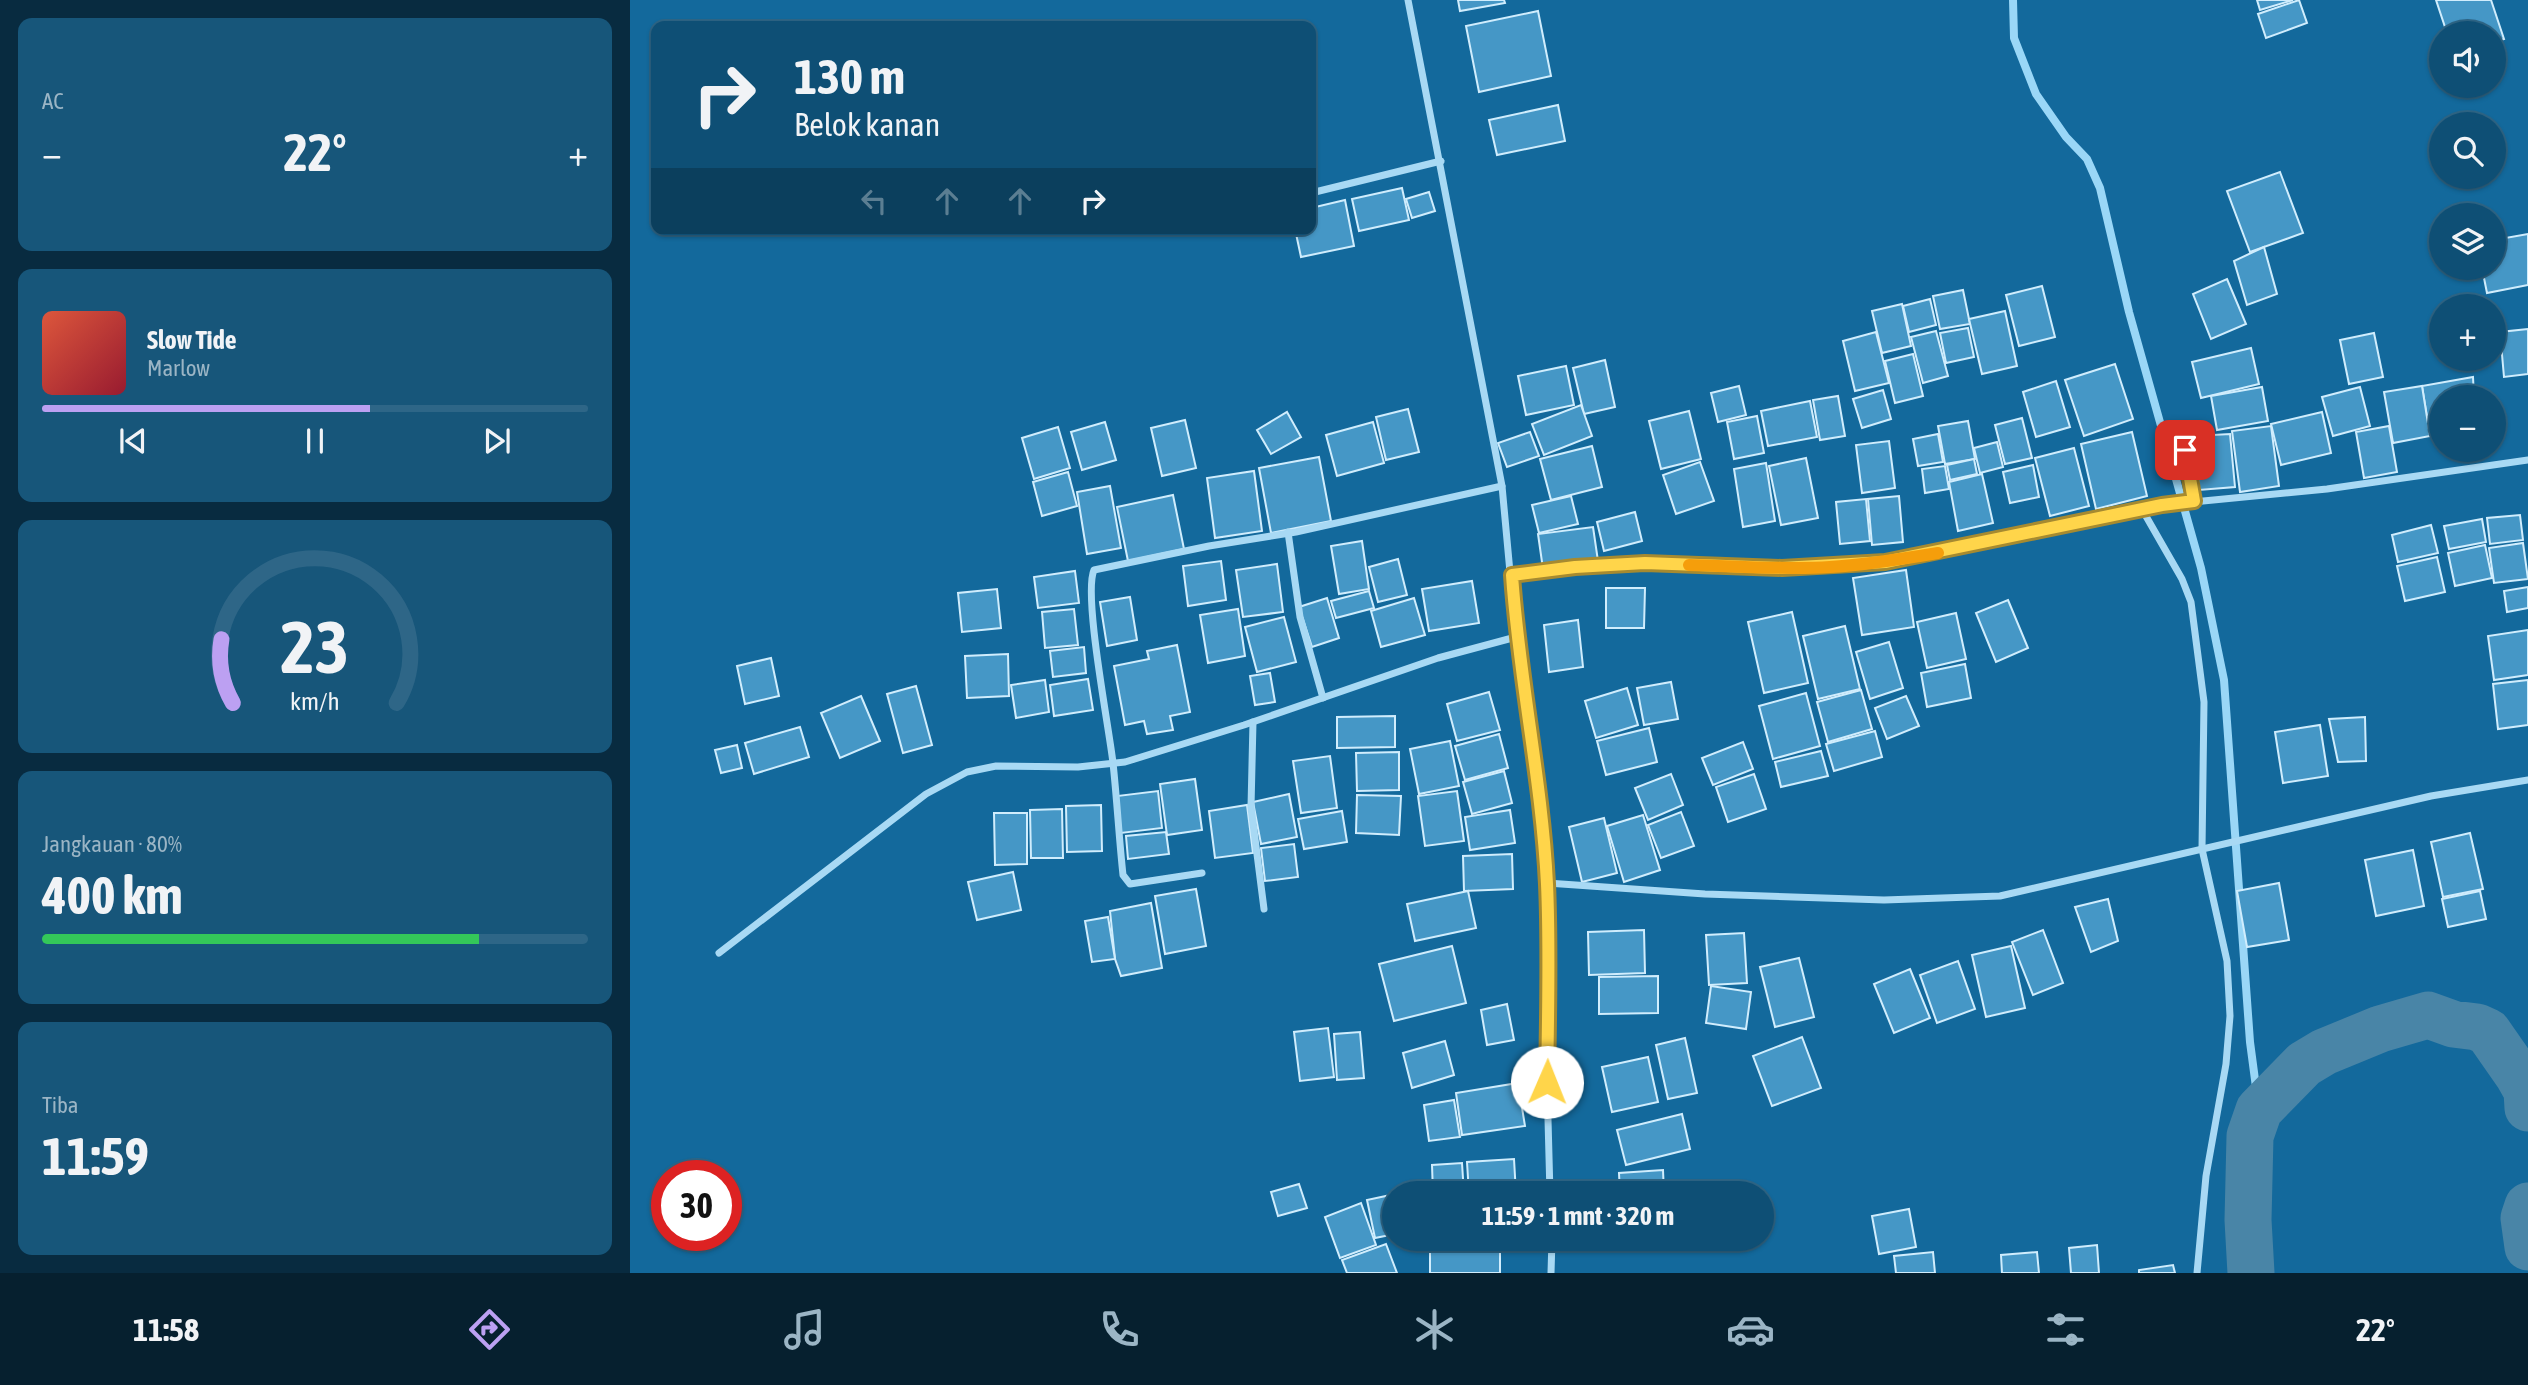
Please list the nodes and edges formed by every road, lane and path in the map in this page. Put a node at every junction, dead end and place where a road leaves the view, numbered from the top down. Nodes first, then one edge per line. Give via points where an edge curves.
1 (1408, 0) edge
2 (1441, 161) junction
3 (1316, 192) edge
4 (2180, 424) dead end
5 (2528, 460) edge
6 (1502, 486) junction
7 (2191, 502) junction
8 (2143, 511) junction
9 (1288, 532) junction
10 (1512, 575) junction
11 (1516, 637) junction
12 (1323, 698) junction
13 (1253, 722) junction
14 (1113, 765) junction
15 (2528, 780) edge
16 (2202, 849) junction
17 (1202, 873) dead end
18 (1547, 883) junction
19 (1264, 909) dead end
20 (719, 953) dead end
21 (1550, 1181) edge
22 (1552, 1251) edge
23 (1551, 1273) edge
24 (2197, 1273) edge

1 - 2 street
2 - 3 street
2 - 6 street
4 - 7 street
5 - 7 street via 2327,489
6 - 9 street
6 - 10 street
7 - 8 street
8 - 10 street via 1885,562 1782,568 1645,563
8 - 16 street via 2191,602 2204,702
9 - 12 street via 1300,617
9 - 14 street via 1094,572 1093,613
10 - 11 street
11 - 12 street
11 - 18 street
12 - 13 street
13 - 14 street
13 - 19 street via 1251,807
14 - 17 street via 1126,880 1130,884
14 - 20 street via 996,766 956,777 917,801
15 - 16 street via 2431,796
16 - 18 street via 2000,896 1949,899 1705,894
16 - 24 street via 2227,961 2230,1016
18 - 21 street
22 - 23 street

